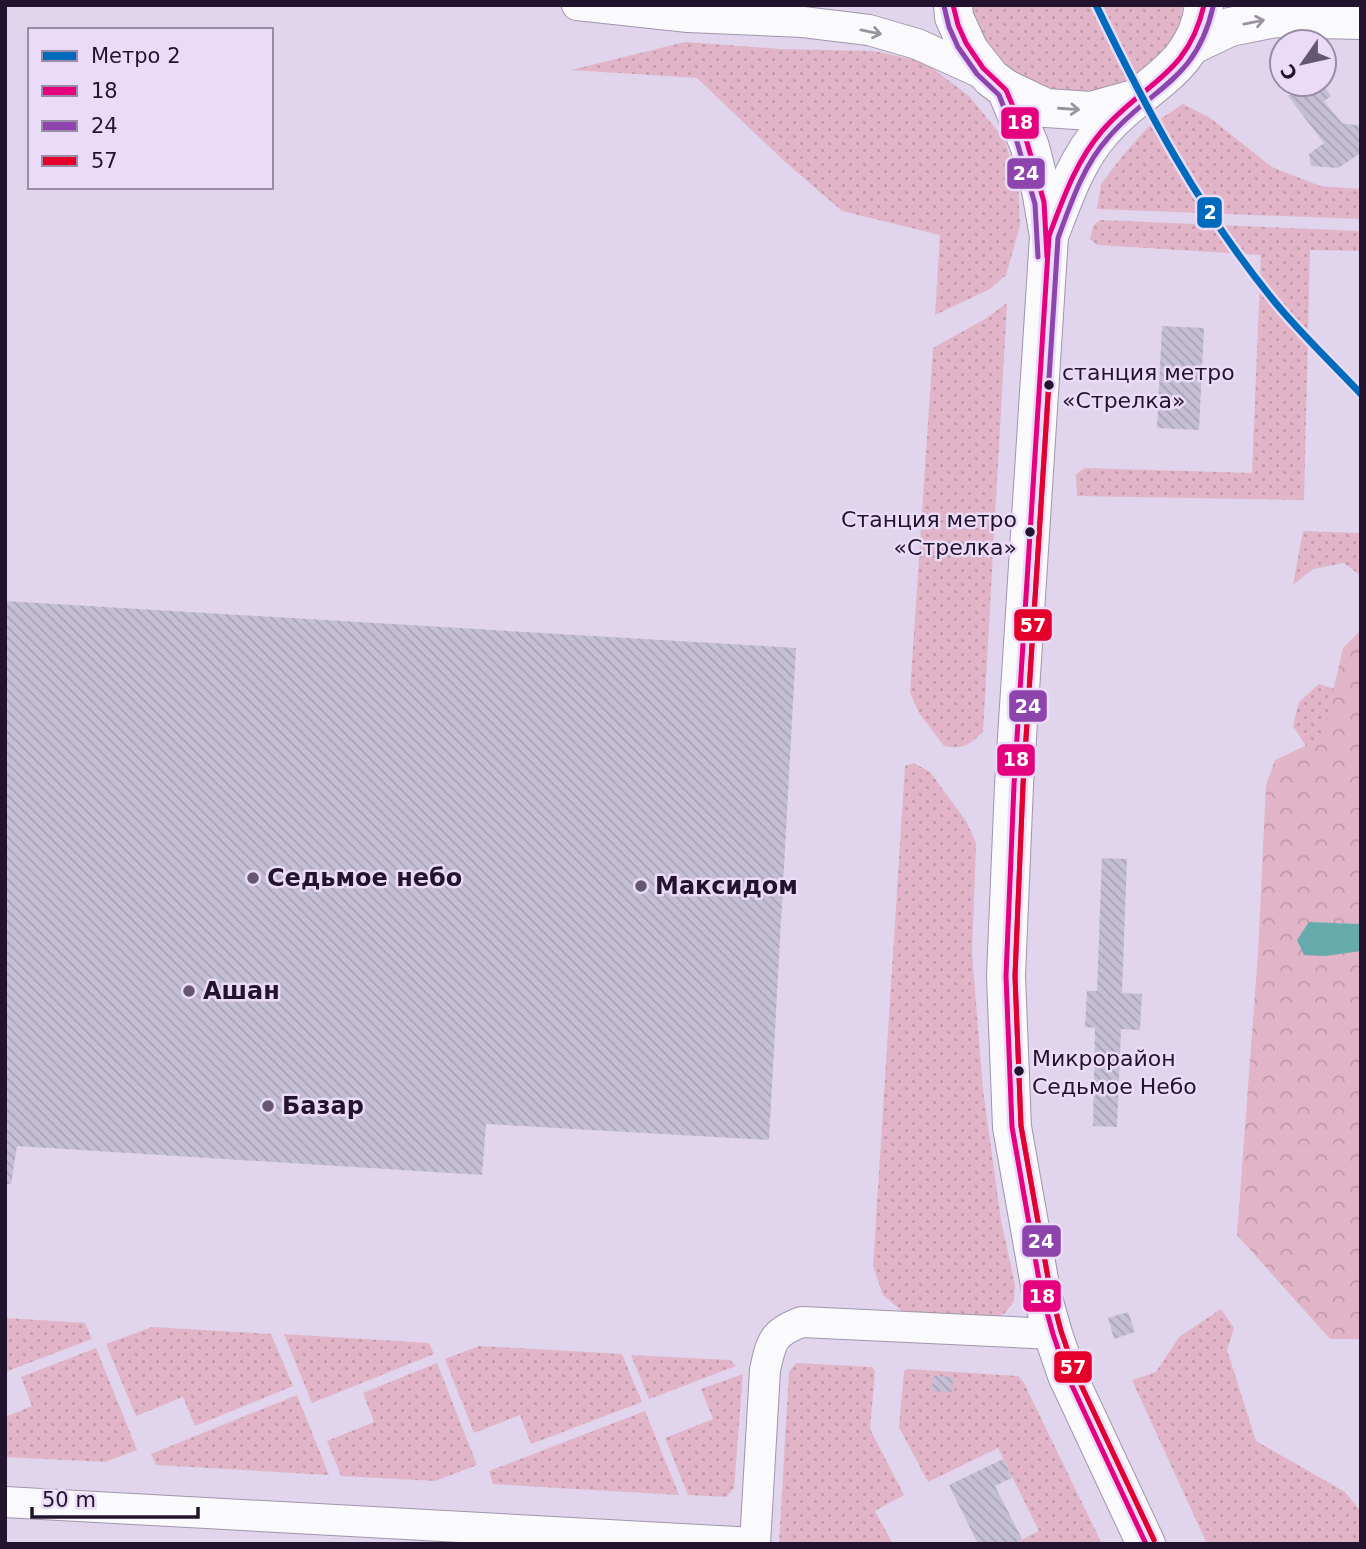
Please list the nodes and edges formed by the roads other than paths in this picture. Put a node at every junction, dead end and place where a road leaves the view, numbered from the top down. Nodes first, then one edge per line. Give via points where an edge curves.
1 (577, 5) edge
2 (850, 5) edge
3 (953, 5) edge
4 (1204, 5) edge
5 (1361, 20) edge
6 (803, 22) junction
7 (1190, 46) junction
8 (999, 83) junction
9 (1134, 99) junction
10 (1049, 236) junction
11 (1053, 1334) junction
12 (5, 1502) edge
13 (755, 1544) edge
14 (1146, 1544) edge

1 - 6 street
2 - 6 street
3 - 8 main road via 969,50
4 - 7 main road
7 -> 5 main road via 1230,27 1275,18
6 -> 8 street via 869,30 917,44
7 - 9 main road via 1159,83
8 -> 9 main road via 1046,108 1091,111
8 - 10 main road via 1030,148
9 - 10 main road via 1101,131 1083,159
10 - 11 main road via 1006,976 1012,1127
11 - 13 street via 802,1322 783,1328 770,1347 765,1370
11 - 14 main road via 1067,1375
12 - 13 street

